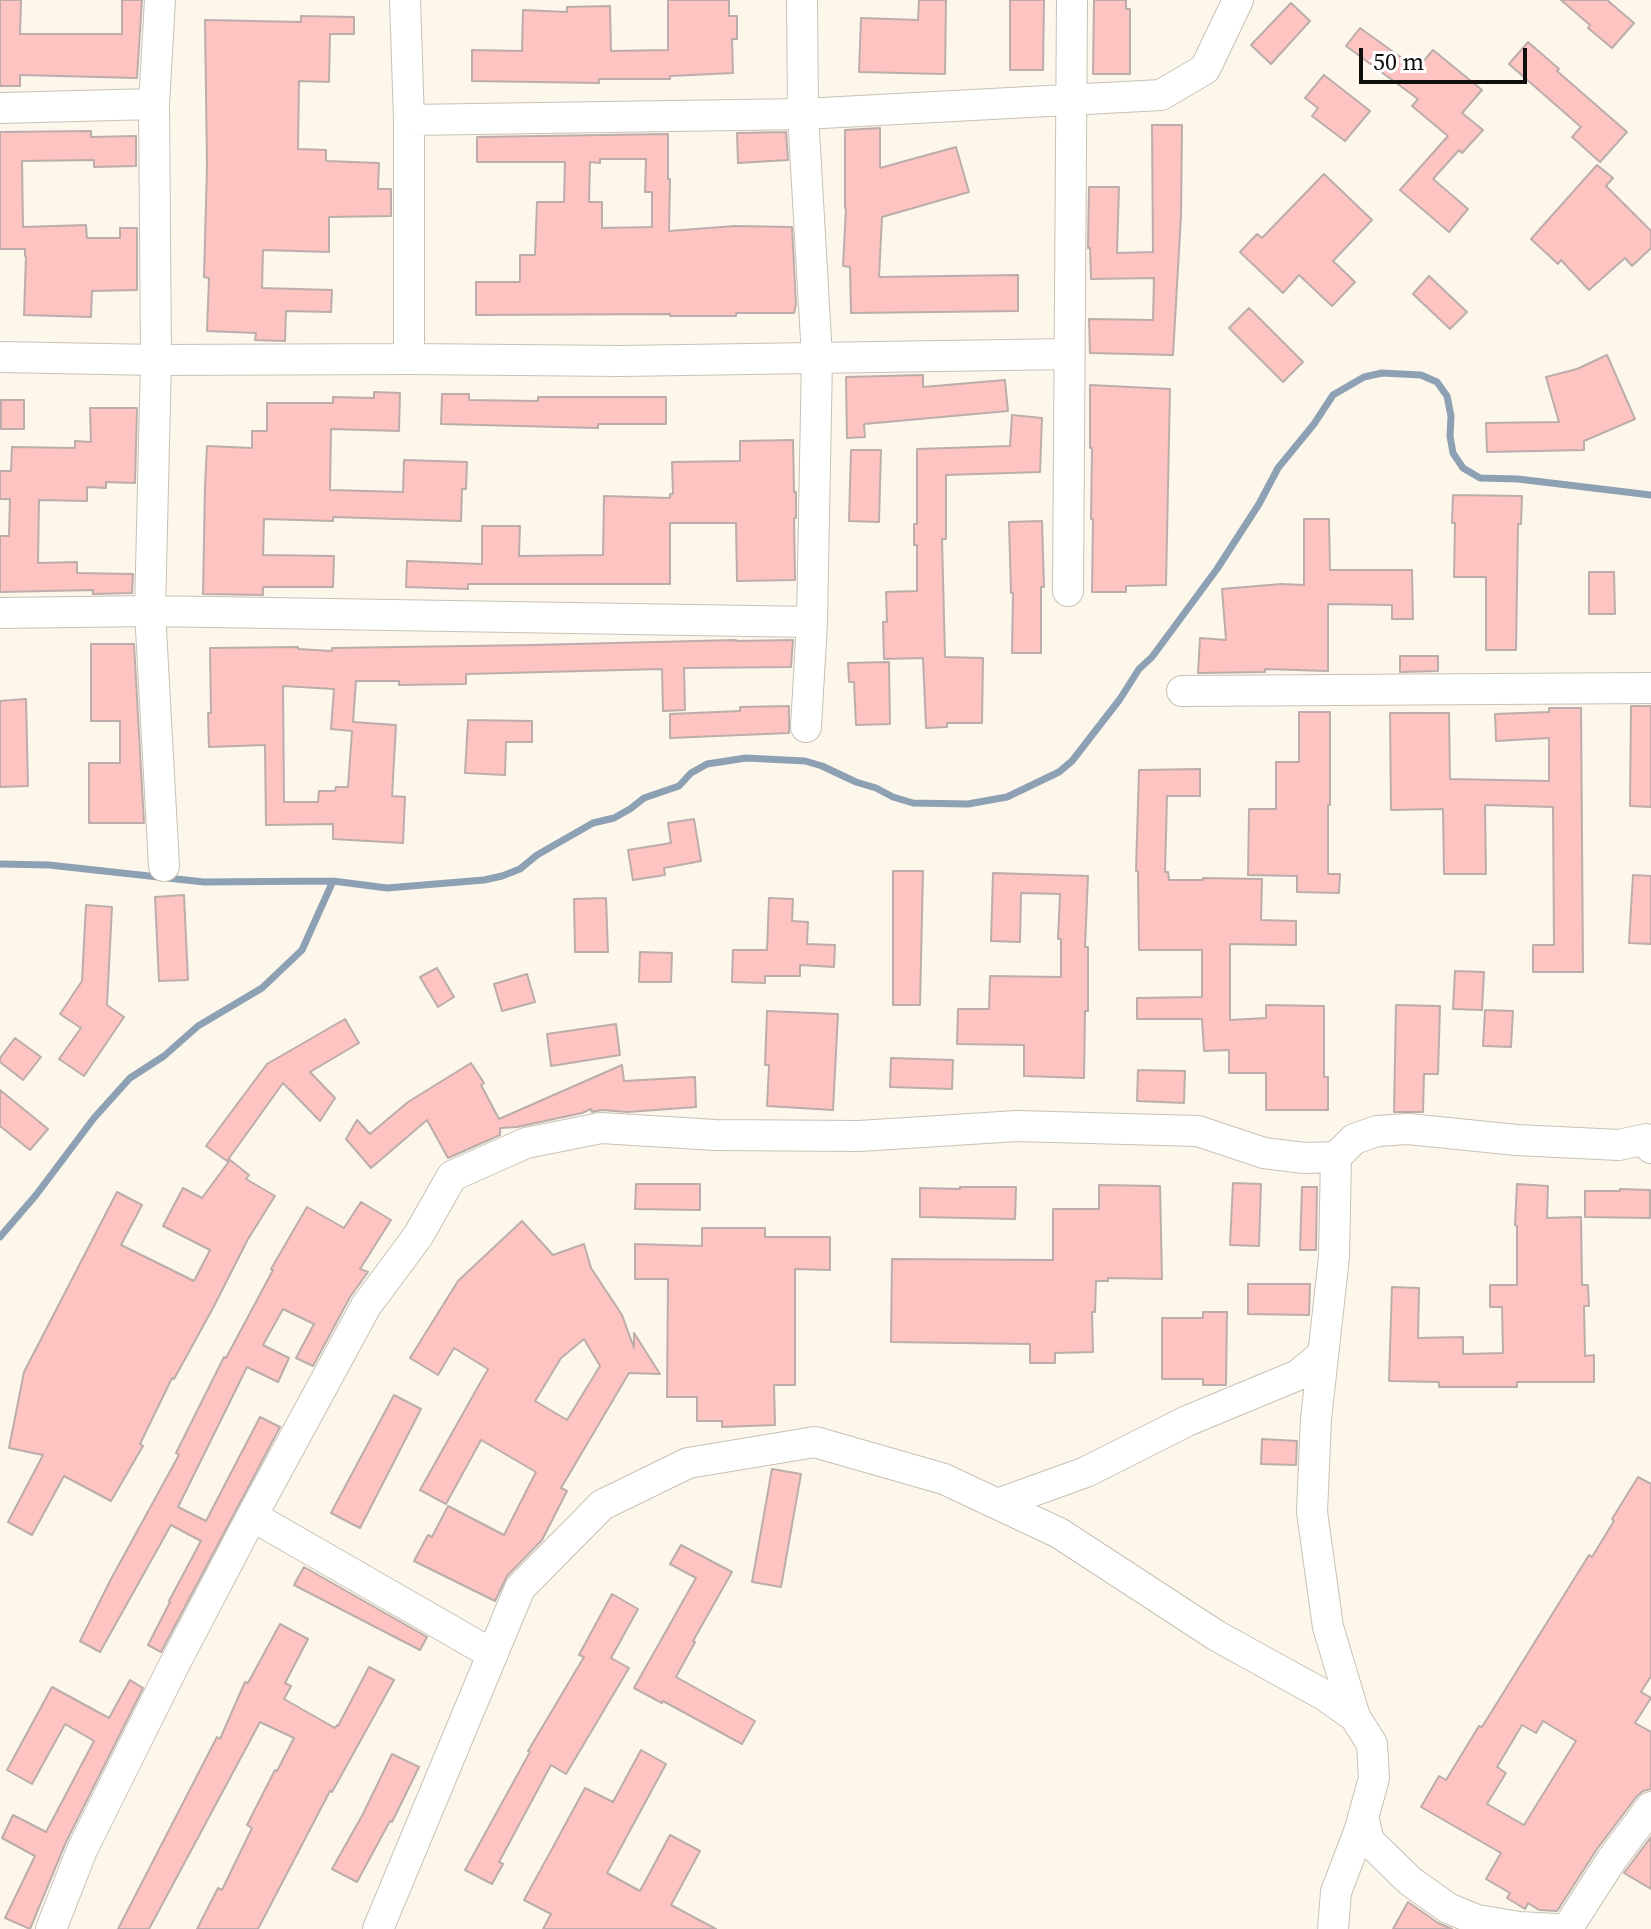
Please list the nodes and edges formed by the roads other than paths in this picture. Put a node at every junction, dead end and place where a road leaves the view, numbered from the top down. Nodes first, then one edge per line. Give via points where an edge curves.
1 (160, 0) edge
2 (405, 0) edge
3 (802, 0) edge
4 (1072, 0) edge
5 (1238, 0) edge
6 (1071, 100) junction
7 (154, 104) junction
8 (0, 108) edge
9 (803, 114) junction
10 (409, 120) junction
11 (1069, 354) junction
12 (0, 357) edge
13 (817, 357) junction
14 (409, 359) junction
15 (156, 360) junction
16 (1068, 591) dead end
17 (150, 611) junction
18 (0, 613) edge
19 (812, 622) junction
20 (1651, 688) edge
21 (1182, 691) dead end
22 (806, 727) dead end
23 (164, 866) dead end
24 (1651, 1148) edge
25 (1336, 1157) junction
26 (1323, 1354) junction
27 (997, 1504) junction
28 (252, 1516) junction
29 (492, 1654) junction
30 (1355, 1717) junction
31 (1651, 1807) edge
32 (1363, 1817) junction
33 (51, 1929) edge
34 (378, 1929) edge
35 (1333, 1929) edge
36 (1556, 1929) edge
37 (1567, 1929) edge

1 - 7 street
2 - 10 street
3 - 9 street
4 - 6 street
5 - 6 street via 1205,69 1161,95
6 - 9 street
6 - 11 street
7 - 8 street
7 - 15 street
9 - 10 street
9 - 13 street
10 - 14 street
11 - 13 street
11 - 16 street
12 - 15 street
13 - 14 street
13 - 19 street
14 - 15 street
15 - 17 street
17 - 18 street
17 - 19 street
17 - 23 street
19 - 22 street
20 - 21 street
24 - 25 street via 1646,1139 1619,1145 1408,1129 1354,1139
25 - 26 street via 1334,1257
25 - 28 street via 1264,1153 1198,1131 1017,1126 859,1136 601,1128 526,1143 452,1176 418,1236 366,1306
26 - 27 street via 1298,1375 1187,1421 1086,1472
26 - 30 street via 1312,1512 1328,1627
27 - 29 street via 944,1479 815,1442 688,1463 602,1505 520,1588
27 - 30 street via 1059,1533 1217,1636
28 - 29 street
28 - 33 street via 82,1850
29 - 34 street
30 - 32 street via 1372,1744 1374,1778
31 - 37 street
32 - 35 street via 1336,1892
32 - 36 street via 1369,1841 1448,1908 1477,1920

